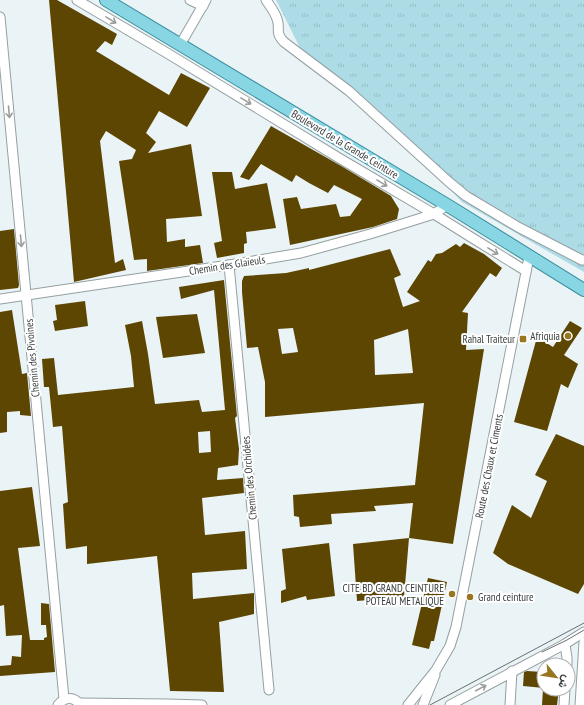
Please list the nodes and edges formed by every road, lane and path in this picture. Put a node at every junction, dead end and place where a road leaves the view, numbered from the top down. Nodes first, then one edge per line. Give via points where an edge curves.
1 (77, 0) edge
2 (106, 0) edge
3 (190, 0) edge
4 (266, 0) edge
5 (204, 3) edge
6 (0, 17) edge
7 (134, 17) junction
8 (127, 30) junction
9 (180, 44) junction
10 (167, 53) junction
11 (179, 60) junction
12 (234, 77) junction
13 (229, 91) junction
14 (374, 162) junction
15 (366, 174) junction
16 (447, 205) junction
17 (434, 214) junction
18 (530, 257) junction
19 (584, 260) edge
20 (229, 266) junction
21 (526, 271) junction
22 (584, 290) edge
23 (26, 295) junction
24 (0, 298) edge
25 (584, 632) edge
26 (584, 642) edge
27 (565, 644) junction
28 (567, 657) edge
29 (436, 670) junction
30 (512, 671) junction
31 (269, 690) dead end
32 (61, 702) edge
33 (79, 704) edge
34 (202, 705) edge
35 (408, 705) edge
36 (423, 705) edge
37 (450, 705) edge
38 (510, 705) edge
39 (580, 705) edge

1 -> 8 street
2 - 7 main road, Boulevard de la Grande Ceinture
3 - 5 street
4 - 19 street via 278,21 279,37 349,91 448,182 466,196 518,227
5 - 9 street
6 -> 23 street, Chemin des Pivoines
7 - 8 street
7 - 9 main road, Boulevard de la Grande Ceinture
8 - 10 street
9 - 10 street
9 - 11 street
9 - 12 main road, Boulevard de la Grande Ceinture
10 - 11 street
11 - 13 street
12 - 13 street
12 - 14 main road, Boulevard de la Grande Ceinture
13 -> 15 street
14 - 15 street
14 - 16 main road, Boulevard de la Grande Ceinture
15 -> 17 street
16 - 17 street, Chemin des Glaïeuls
16 - 18 main road, Boulevard de la Grande Ceinture
17 - 20 street, Chemin des Glaïeuls via 301,253
17 -> 21 street
18 - 21 street, Route des Chaux et Ciments
18 - 22 main road, Boulevard de la Grande Ceinture
20 - 23 street, Chemin des Glaïeuls
20 - 31 street, Chemin des Orchidées
21 - 29 street, Route des Chaux et Ciments via 456,627 450,646
23 - 24 street, Chemin des Glaïeuls
23 - 32 street, Chemin des Pivoines
25 - 27 street
26 - 39 street
27 - 28 street
27 - 30 street
29 - 35 street, Route des Chaux et Ciments
29 - 36 street, Route des Chaux et Ciments
37 -> 30 street
30 - 38 street
32 - 33 street via 72,699
33 - 34 street

